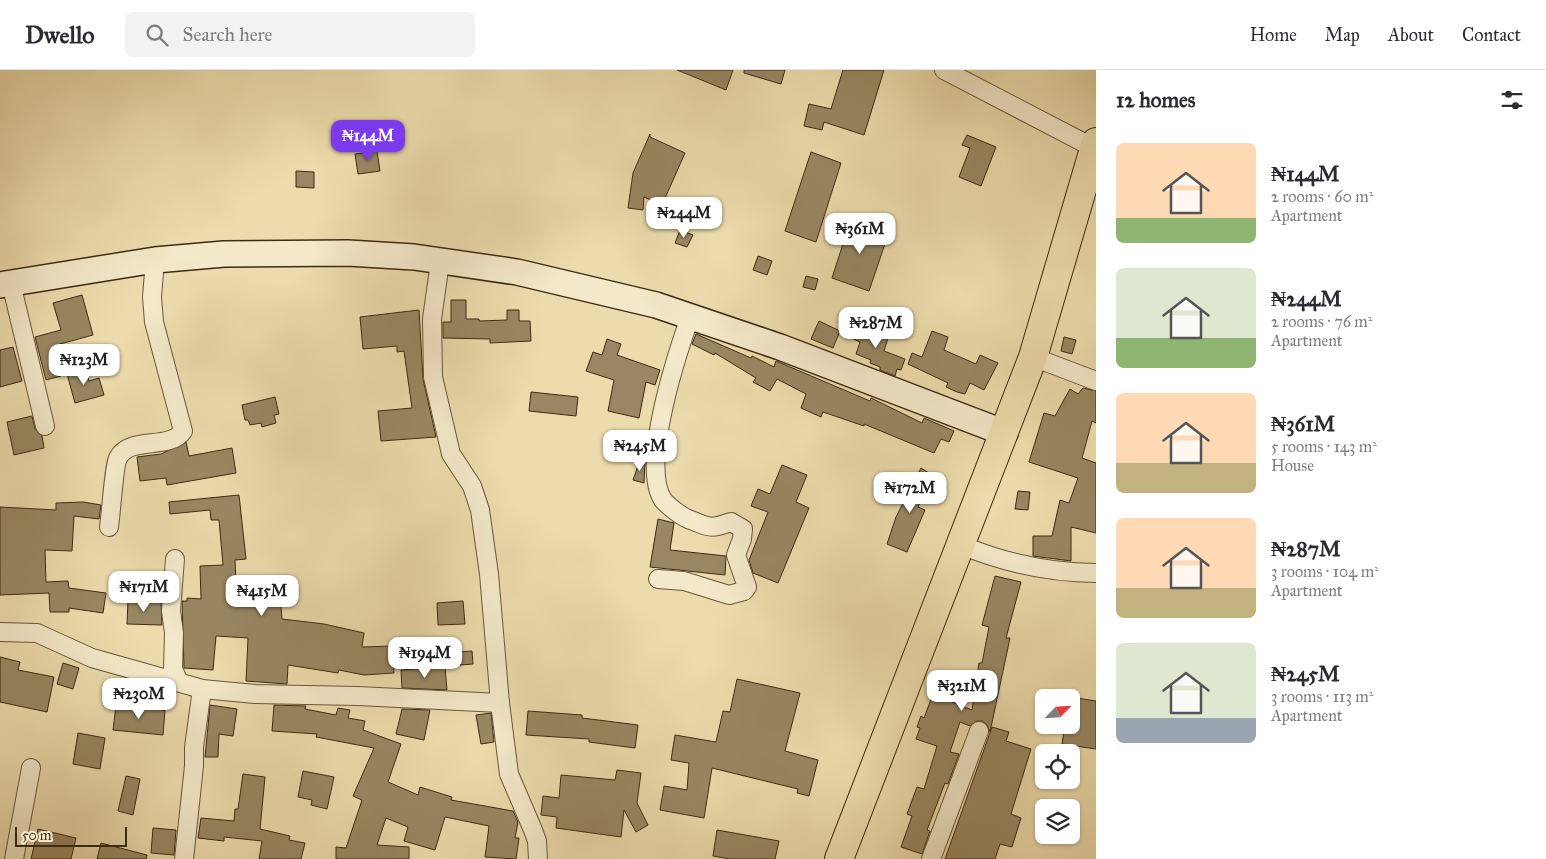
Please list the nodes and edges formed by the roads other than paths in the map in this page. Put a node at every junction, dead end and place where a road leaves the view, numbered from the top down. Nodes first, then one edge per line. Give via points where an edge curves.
1 (944, 70) edge
2 (1095, 145) edge
3 (155, 260) junction
4 (440, 262) junction
5 (5, 284) edge
6 (690, 317) junction
7 (1033, 357) junction
8 (1096, 381) edge
9 (45, 426) dead end
10 (1005, 434) junction
11 (109, 527) dead end
12 (961, 545) junction
13 (175, 559) dead end
14 (1096, 573) edge
15 (658, 579) dead end
16 (0, 632) edge
17 (179, 682) junction
18 (202, 689) junction
19 (500, 703) junction
20 (979, 731) dead end
21 (31, 768) dead end
22 (14, 859) edge
23 (184, 859) edge
24 (538, 859) edge
25 (839, 859) edge
26 (931, 859) edge

1 - 2 street
2 - 7 highway
3 - 4 main road via 224,254 348,253
3 - 5 main road
3 - 11 street via 154,322 183,431 172,439 128,448 118,458
4 - 6 main road via 518,272 656,305
4 - 19 street via 432,319 433,377 451,454 472,486 480,510 490,574
5 - 9 street
6 - 10 main road via 780,347
6 - 15 street via 668,387 658,436 657,477 663,500 684,517 712,528 731,522 743,529 736,555 747,587 730,595 684,581
7 - 8 street
7 - 10 highway
10 - 12 highway
12 - 14 street via 994,559 1031,568 1069,574
12 - 25 highway
13 - 17 street via 171,611 173,669
16 - 17 street via 37,633 92,658
17 - 18 street
18 - 19 street via 255,694
18 - 23 street
19 - 24 street via 509,774 534,830
20 - 26 street
21 - 22 street

